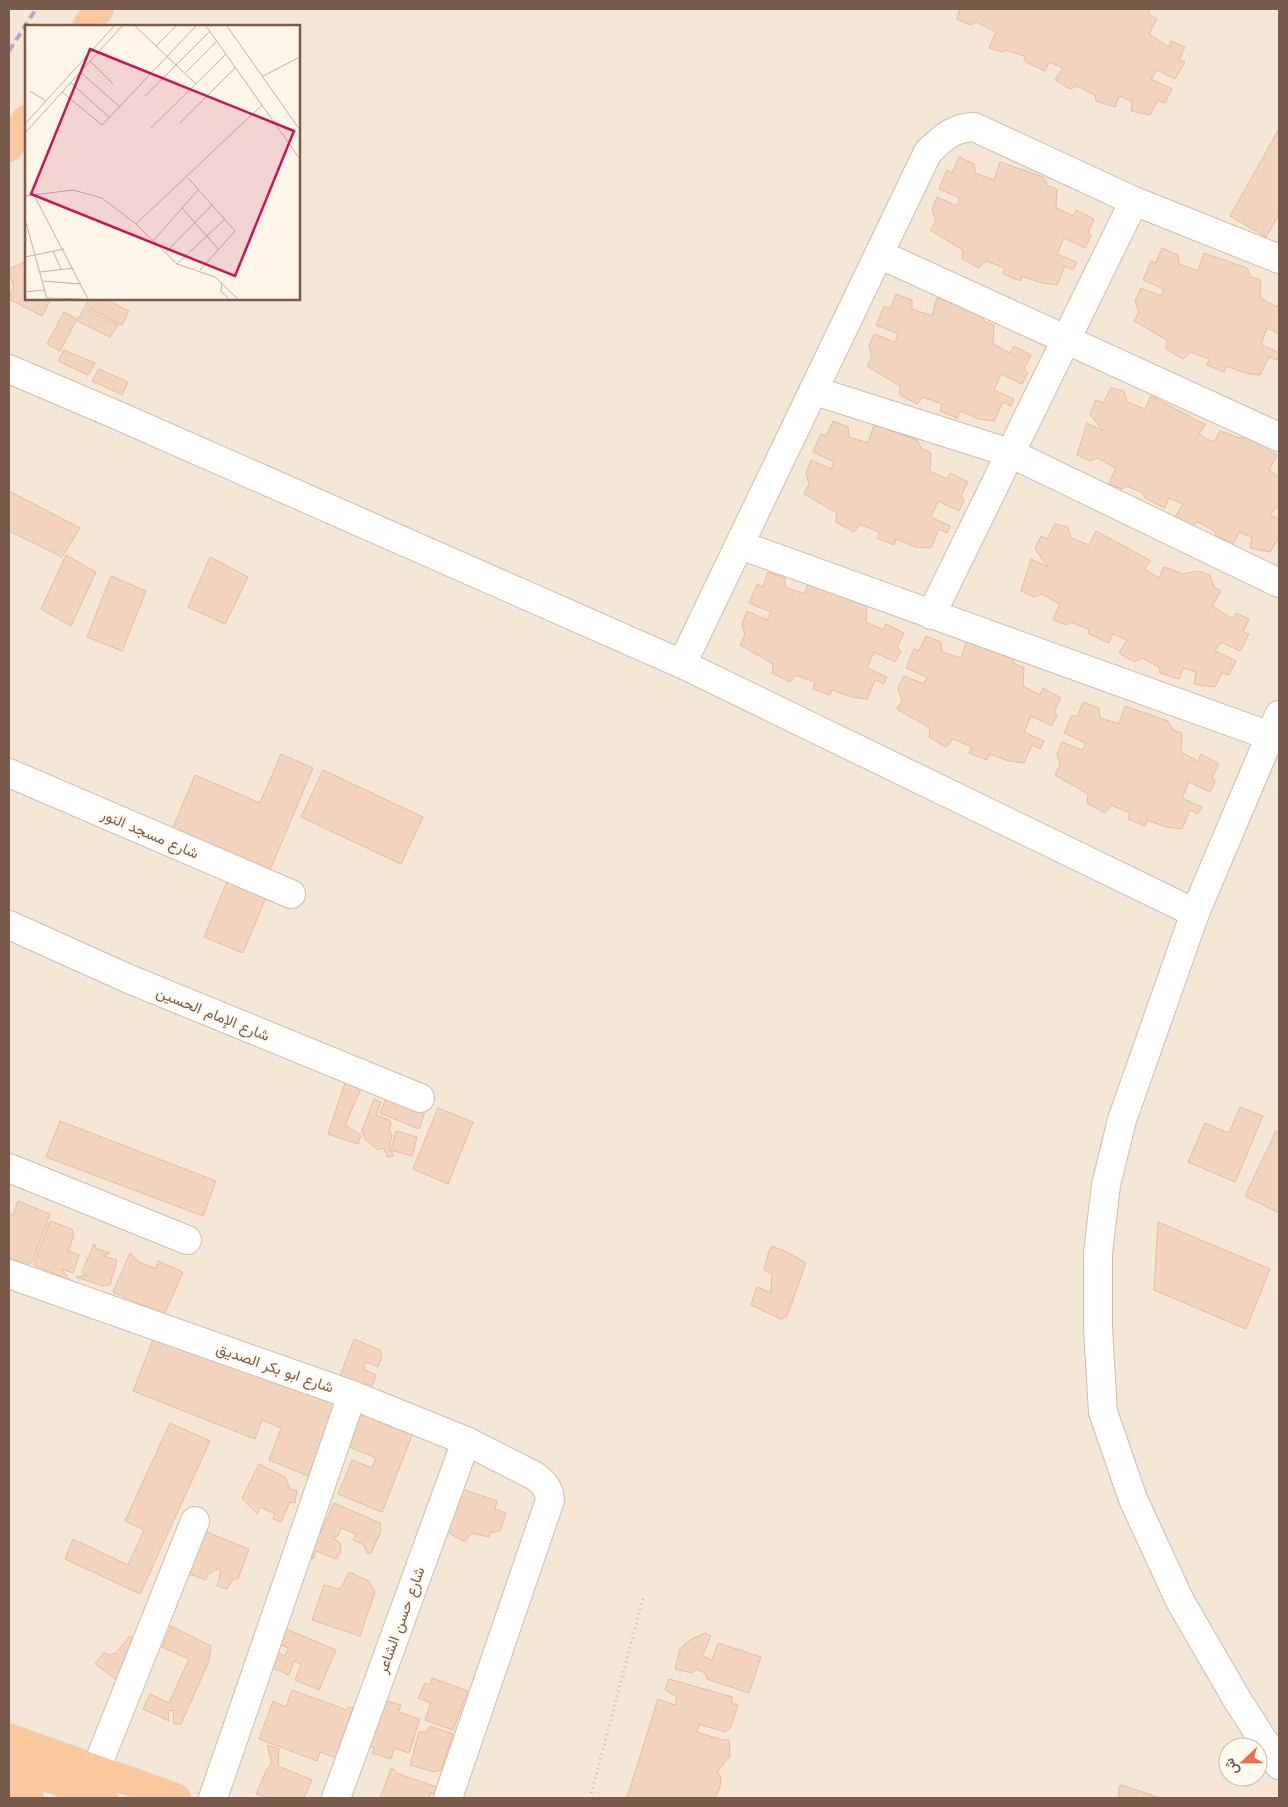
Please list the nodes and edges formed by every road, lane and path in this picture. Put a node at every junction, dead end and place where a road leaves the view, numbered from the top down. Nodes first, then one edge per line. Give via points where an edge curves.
1 (98, 9) edge
2 (88, 25) edge
3 (25, 122) edge
4 (9, 146) edge
5 (1134, 201) junction
6 (879, 254) junction
7 (1279, 259) edge
8 (1065, 339) junction
9 (9, 369) edge
10 (815, 391) junction
11 (1279, 437) edge
12 (1010, 453) junction
13 (740, 545) junction
14 (1279, 583) edge
15 (932, 614) junction
16 (682, 664) junction
17 (1275, 726) edge
18 (9, 773) edge
19 (291, 894) dead end
20 (1195, 913) junction
21 (9, 925) edge
22 (420, 1098) dead end
23 (9, 1168) edge
24 (187, 1240) dead end
25 (9, 1274) edge
26 (352, 1395) junction
27 (466, 1441) junction
28 (195, 1521) dead end
29 (644, 1595) dead end
30 (9, 1738) edge
31 (9, 1763) edge
32 (1279, 1765) edge
33 (96, 1769) junction
34 (9, 1776) edge
35 (9, 1791) edge
36 (29, 1798) edge
37 (69, 1798) edge
38 (104, 1798) edge
39 (176, 1798) edge
40 (213, 1798) edge
41 (336, 1798) edge
42 (448, 1798) edge
43 (590, 1798) edge

1 - 2 highway
3 - 4 highway
5 - 6 street via 974,127 964,128 946,135 928,152
5 - 7 street
5 - 8 street
6 - 8 street
6 - 10 street
8 - 11 street
8 - 12 street
9 - 16 street
10 - 12 street
10 - 13 street
12 - 14 street
12 - 15 street
13 - 15 street
13 - 16 street
15 - 17 street
16 - 20 street
17 - 20 street
18 - 19 street, شارع مسجد النور
20 - 32 street via 1122,1120 1106,1185 1098,1253 1103,1412 1132,1500 1180,1600
21 - 22 street, شارع الإمام الحسين via 128,979
23 - 24 street
25 - 26 street, شارع ابو بكر الصديق
26 - 27 street, شارع ابو بكر الصديق
26 - 40 street
27 - 41 street, شارع حسن الشاعر
27 - 42 street, شارع ابو بكر الصديق via 536,1476 548,1488 550,1500
28 - 33 street
29 - 43 path
30 - 33 highway
31 - 38 highway
33 - 39 highway
34 - 37 highway
35 - 36 highway

